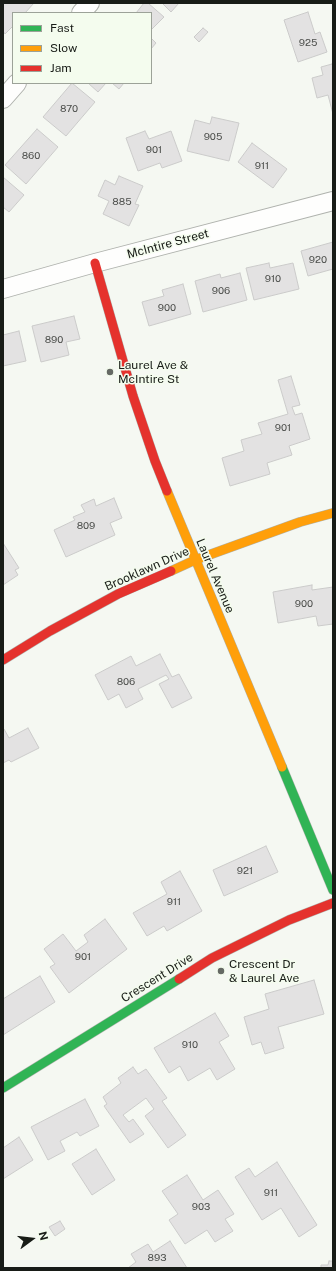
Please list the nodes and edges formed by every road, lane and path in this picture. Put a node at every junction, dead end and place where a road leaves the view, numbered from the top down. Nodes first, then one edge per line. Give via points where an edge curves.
1 (90, 3) edge
2 (82, 12) edge
3 (16, 84) edge
4 (3, 99) edge
5 (333, 201) edge
6 (95, 263) junction
7 (3, 289) edge
8 (333, 513) edge
9 (195, 560) junction
10 (3, 660) edge
11 (333, 890) edge
12 (333, 903) edge
13 (3, 1088) edge

1 - 2 street
3 - 4 street
5 - 6 street, McIntire Street
6 - 7 street, McIntire Street
6 - 9 street, Laurel Avenue via 133,396
8 - 9 street, Brooklawn Drive via 300,522
9 - 10 street, Brooklawn Drive via 118,594
9 - 11 street, Laurel Avenue
12 - 13 street, Crescent Drive via 289,920 212,958

